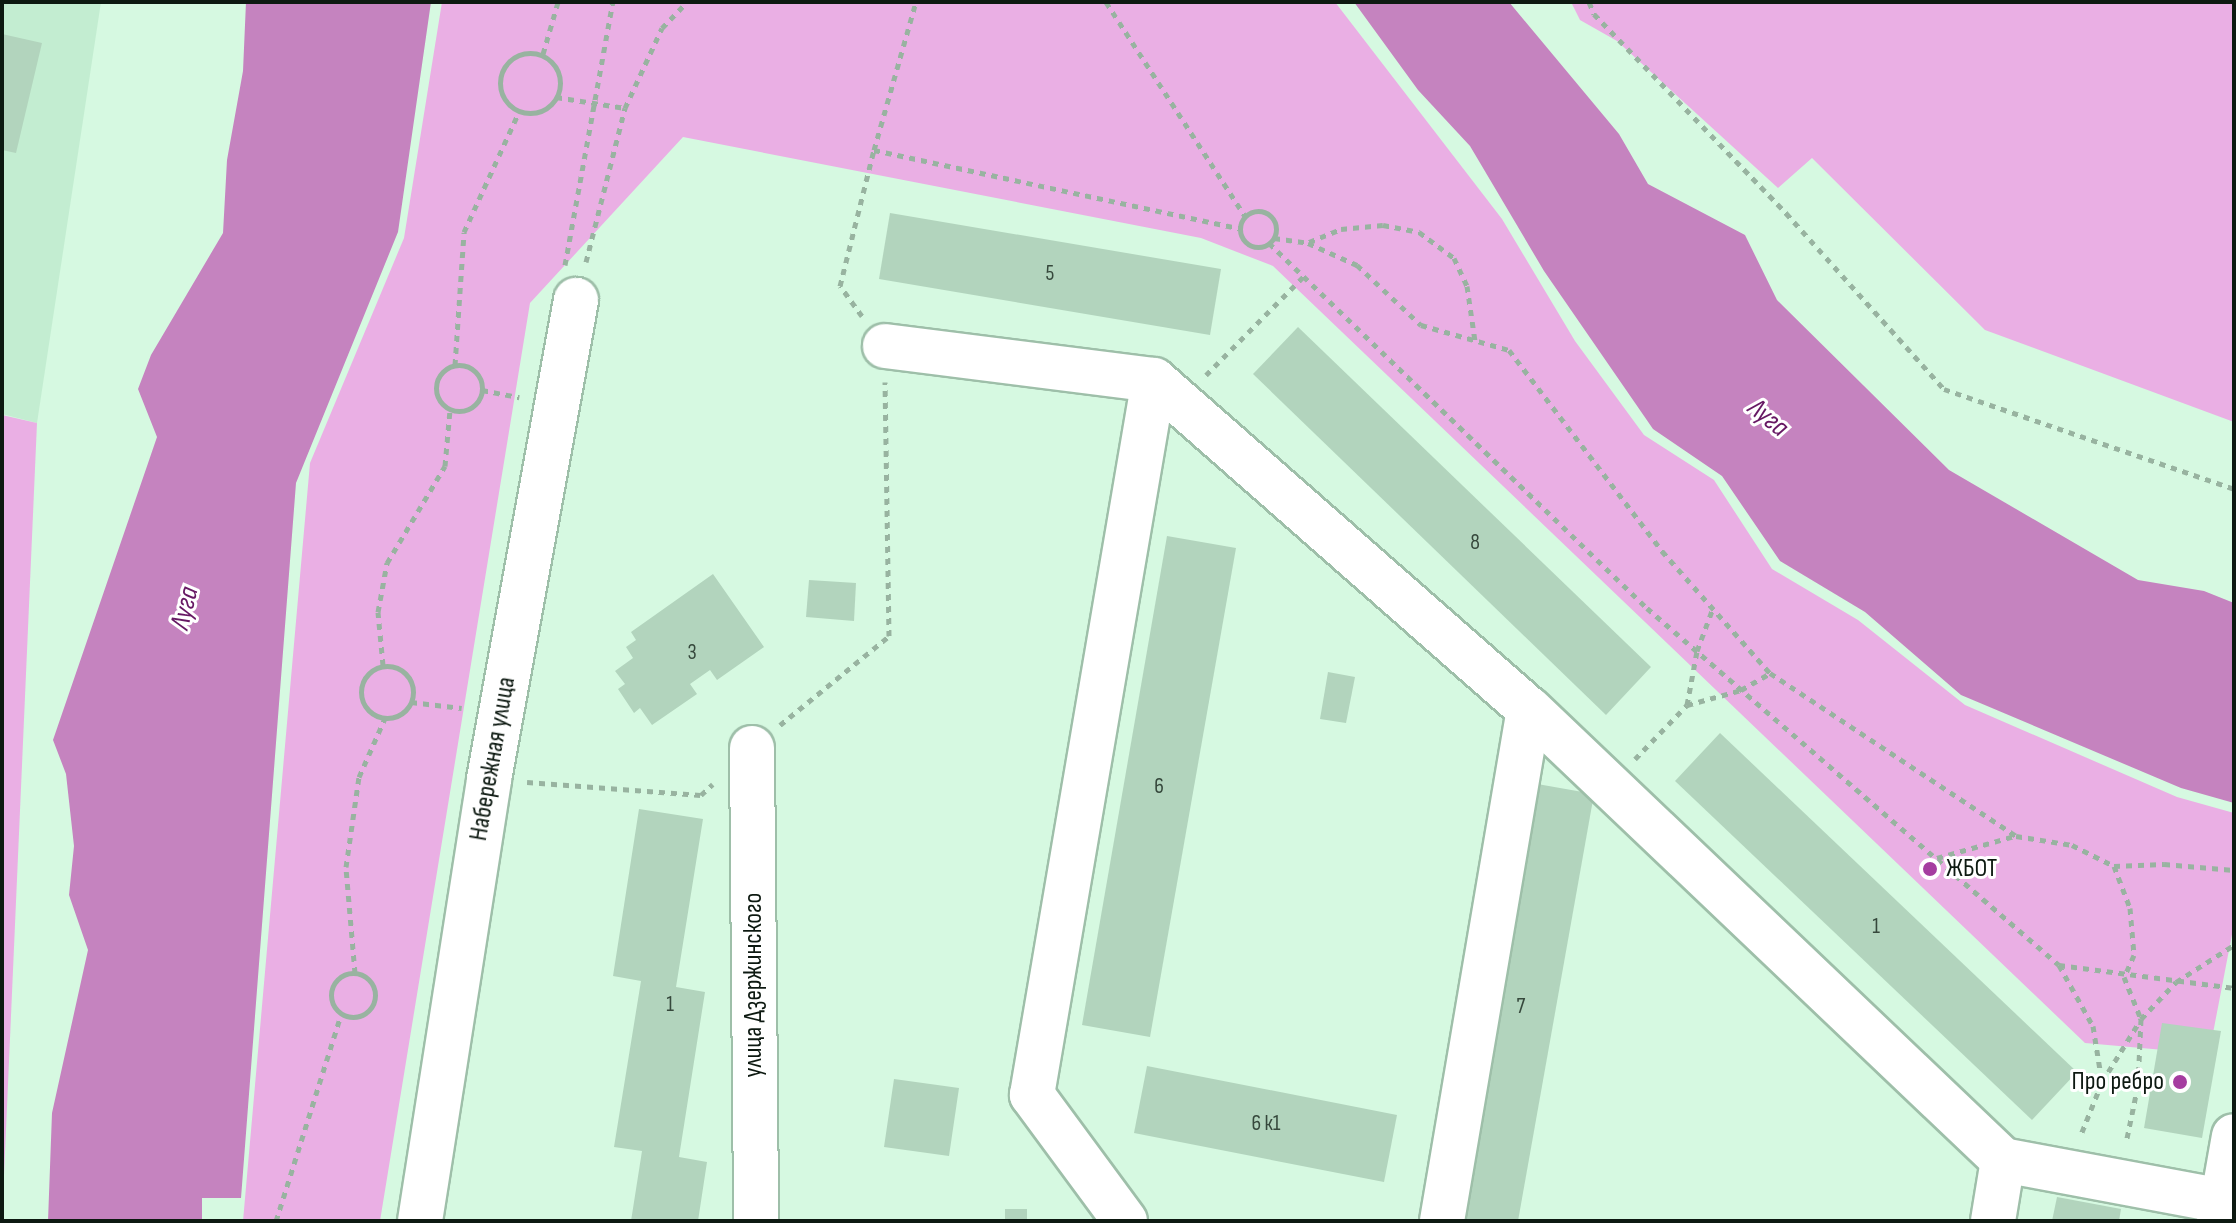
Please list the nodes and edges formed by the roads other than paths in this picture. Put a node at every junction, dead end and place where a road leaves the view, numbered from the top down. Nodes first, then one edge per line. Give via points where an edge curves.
1 (576, 300) road end
2 (885, 346) road end
3 (1166, 391) junction
4 (1529, 709) junction
5 (752, 748) road end
6 (2234, 1136) edge
7 (2003, 1160) junction
8 (2221, 1211) edge
9 (420, 1221) edge
10 (756, 1221) edge
11 (1125, 1221) edge
12 (1442, 1221) edge
13 (1993, 1221) edge

1 - 9 street, Набережная улица via 489,779
2 - 3 street
3 - 4 street
3 - 11 street via 1032,1095
4 - 7 street
4 - 12 street
5 - 10 street, улица Дзержинского
6 - 8 street
7 - 8 street via 2119,1180
7 - 13 street

